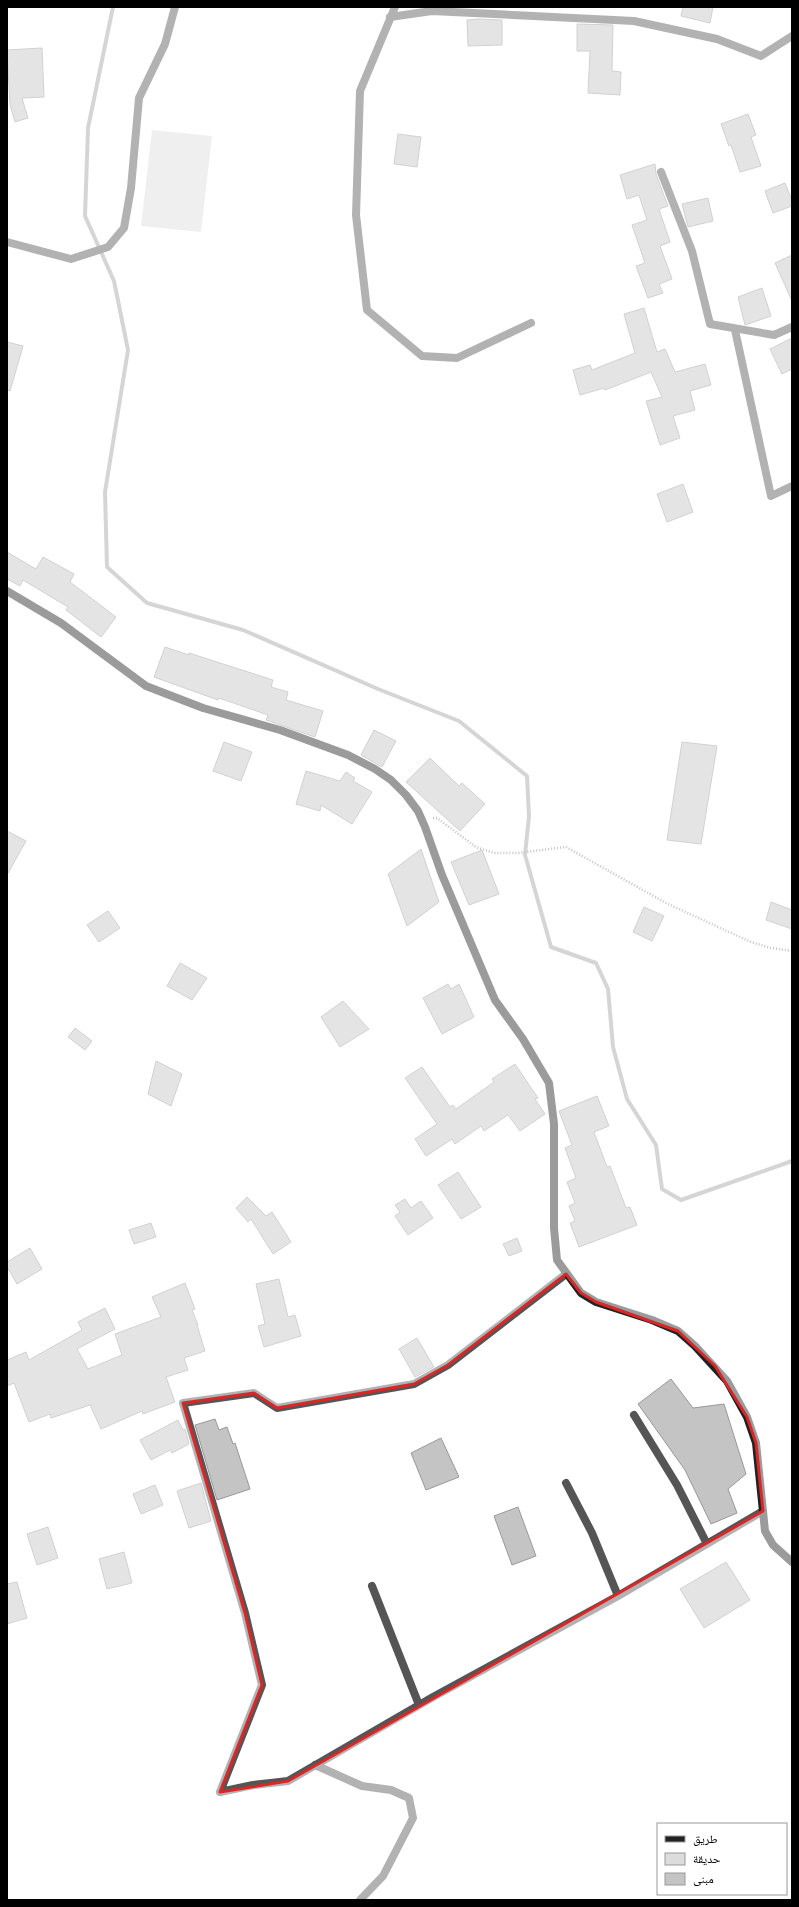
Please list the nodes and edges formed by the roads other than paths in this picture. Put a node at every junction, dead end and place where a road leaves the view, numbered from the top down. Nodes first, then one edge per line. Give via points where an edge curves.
1 (175, 7) edge
2 (395, 7) edge
3 (390, 17) junction
4 (792, 36) edge
5 (661, 172) dead end
6 (7, 242) edge
7 (531, 323) dead end
8 (792, 327) edge
9 (735, 330) junction
10 (792, 486) edge
11 (7, 591) edge
12 (566, 1274) junction
13 (634, 1416) dead end
14 (566, 1483) dead end
15 (763, 1511) junction
16 (707, 1544) junction
17 (792, 1562) edge
18 (372, 1586) dead end
19 (618, 1596) junction
20 (419, 1705) junction
21 (315, 1765) junction
22 (360, 1900) edge

1 - 6 street via 165,44 139,98 131,188 124,228 108,247 71,259
2 - 3 street
3 - 4 street via 432,11 634,21 717,40 761,56
3 - 7 street via 360,91 356,215 367,310 422,356 456,358
5 - 9 street via 692,251 710,324
8 - 9 street via 774,335
9 - 10 street via 772,496
11 - 12 main road via 62,623 146,686 203,708 304,738 348,755 391,780 406,795 421,818 489,988 549,1083 554,1124 555,1246 557,1260
12 - 15 main road via 580,1293 596,1302 678,1331 715,1366 748,1417 756,1443
12 - 21 street via 448,1365 414,1384 277,1408 254,1393 183,1403 245,1614 262,1685 220,1792 288,1781
13 - 16 street via 677,1485
14 - 19 street via 592,1533
15 - 16 street
15 - 17 main road via 765,1531 773,1545
16 - 19 street
18 - 20 street
19 - 20 street
20 - 21 street
21 - 22 street via 362,1786 391,1790 409,1798 413,1818 383,1876

